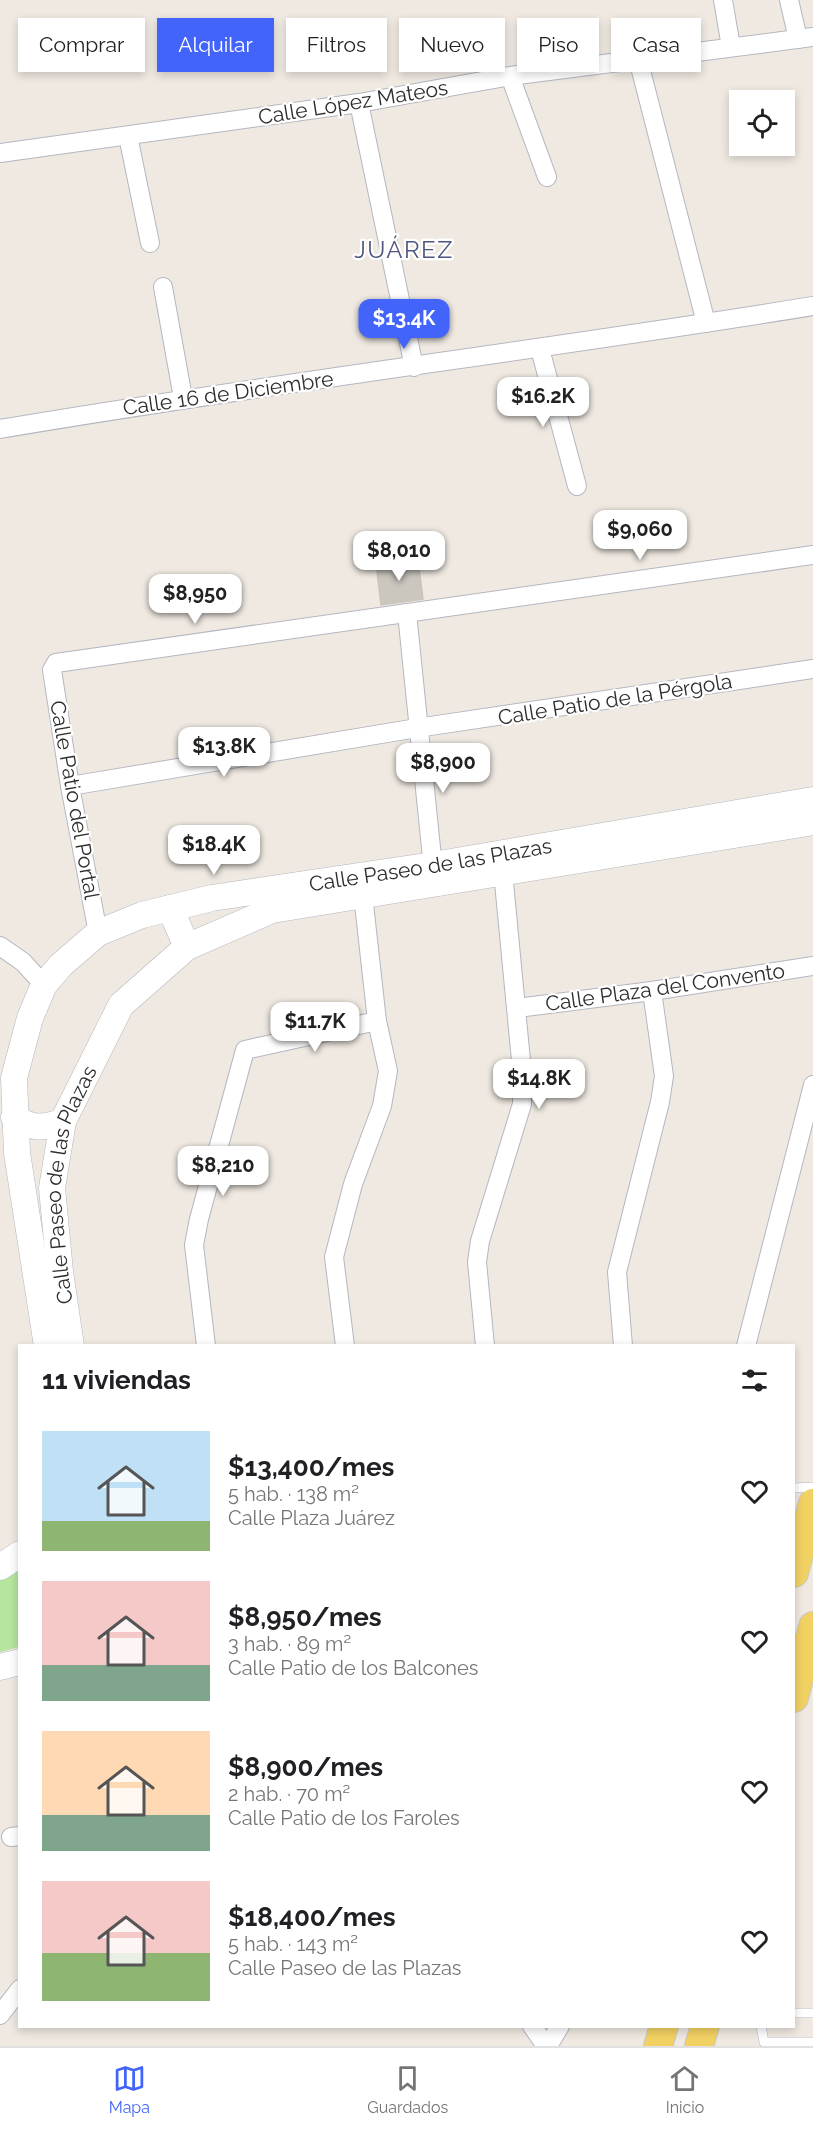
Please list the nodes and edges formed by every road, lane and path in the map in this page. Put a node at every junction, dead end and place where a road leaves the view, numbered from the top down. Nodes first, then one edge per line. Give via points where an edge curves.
1 (723, 0) edge
2 (789, 0) edge
3 (806, 38) edge
4 (731, 47) junction
5 (701, 51) edge
6 (611, 62) edge
7 (642, 72) edge
8 (510, 76) junction
9 (359, 103) junction
10 (128, 136) junction
11 (0, 153) edge
12 (547, 177) dead end
13 (150, 243) dead end
14 (163, 287) dead end
15 (813, 306) edge
16 (706, 323) junction
17 (540, 349) junction
18 (414, 367) junction
19 (183, 398) junction
20 (0, 429) edge
21 (577, 486) dead end
22 (813, 555) edge
23 (407, 613) junction
24 (813, 669) edge
25 (417, 728) junction
26 (70, 786) junction
27 (813, 800) edge
28 (813, 822) edge
29 (503, 872) junction
30 (434, 874) junction
31 (363, 895) junction
32 (170, 908) junction
33 (98, 933) junction
34 (0, 946) edge
35 (187, 947) junction
36 (813, 966) edge
37 (44, 985) junction
38 (652, 991) junction
39 (517, 1008) junction
40 (377, 1021) junction
41 (813, 1085) edge
42 (14, 1117) junction
43 (63, 1121) junction
44 (47, 1344) edge
45 (71, 1344) edge
46 (206, 1344) edge
47 (345, 1344) edge
48 (485, 1344) edge
49 (623, 1344) edge
50 (747, 1344) edge
51 (813, 1487) edge
52 (795, 1488) edge
53 (813, 1503) edge
54 (18, 1555) edge
55 (0, 1567) edge
56 (795, 1569) edge
57 (813, 1626) edge
58 (18, 1662) edge
59 (0, 1667) edge
60 (795, 1694) edge
61 (18, 1992) edge
62 (795, 2013) edge
63 (813, 2013) edge
64 (0, 2015) edge
65 (534, 2028) edge
66 (559, 2028) edge
67 (663, 2028) edge
68 (704, 2028) edge
69 (761, 2028) edge
70 (813, 2042) edge
71 (547, 2046) edge
72 (658, 2046) edge
73 (699, 2046) edge

1 - 4 street
2 - 3 street
3 - 4 street, Calle López Mateos
4 - 5 street, Calle López Mateos
6 - 8 street, Calle López Mateos
7 - 16 street
8 - 9 street, Calle López Mateos
8 - 12 street
9 - 10 street, Calle López Mateos
9 - 18 street
10 - 11 street, Calle López Mateos
10 - 13 street
14 - 19 street
15 - 16 street, Calle 16 de Diciembre
16 - 17 street, Calle 16 de Diciembre
17 - 18 street, Calle 16 de Diciembre
17 - 21 street
18 - 19 street, Calle 16 de Diciembre
19 - 20 street, Calle 16 de Diciembre
22 - 23 street
23 - 25 street
23 - 26 street, Calle Patio del Portal via 56,663 53,666
24 - 25 street, Calle Patio de la Pérgola
25 - 26 street, Calle Patio de la Pérgola
25 - 30 street
26 - 33 street, Calle Patio del Portal
27 - 30 street, Calle Paseo de las Plazas
28 - 29 street, Calle Paseo de las Plazas
29 - 30 street, Calle Paseo de las Plazas
29 - 39 street
30 - 31 street, Calle Paseo de las Plazas
30 - 32 street, Calle Paseo de las Plazas via 212,898
31 - 35 street, Calle Paseo de las Plazas via 272,910
31 - 40 street
32 - 33 street, Calle Paseo de las Plazas via 126,920
32 - 35 street
33 - 37 street, Calle Paseo de las Plazas
34 - 37 street via 23,962
35 - 43 street, Calle Paseo de las Plazas via 121,1005
36 - 38 street, Calle Plaza del Convento
37 - 42 street, Calle Paseo de las Plazas via 30,1018 14,1078
38 - 39 street, Calle Plaza del Convento
38 - 49 street via 664,1076 617,1272
39 - 48 street via 522,1104 477,1262
40 - 46 street via 245,1050 194,1245
40 - 47 street via 388,1071 382,1106 353,1184 334,1257
41 - 50 street
42 - 43 street via 37,1128
42 - 44 street, Calle Paseo de las Plazas
43 - 45 street, Calle Paseo de las Plazas via 52,1188
51 - 52 lane
53 - 56 main road
54 - 55 street
57 - 60 main road
58 - 59 street
61 - 64 street
62 - 63 lane
65 - 71 street
66 - 71 street
67 - 72 main road
68 - 73 main road
69 - 70 lane via 764,2042

